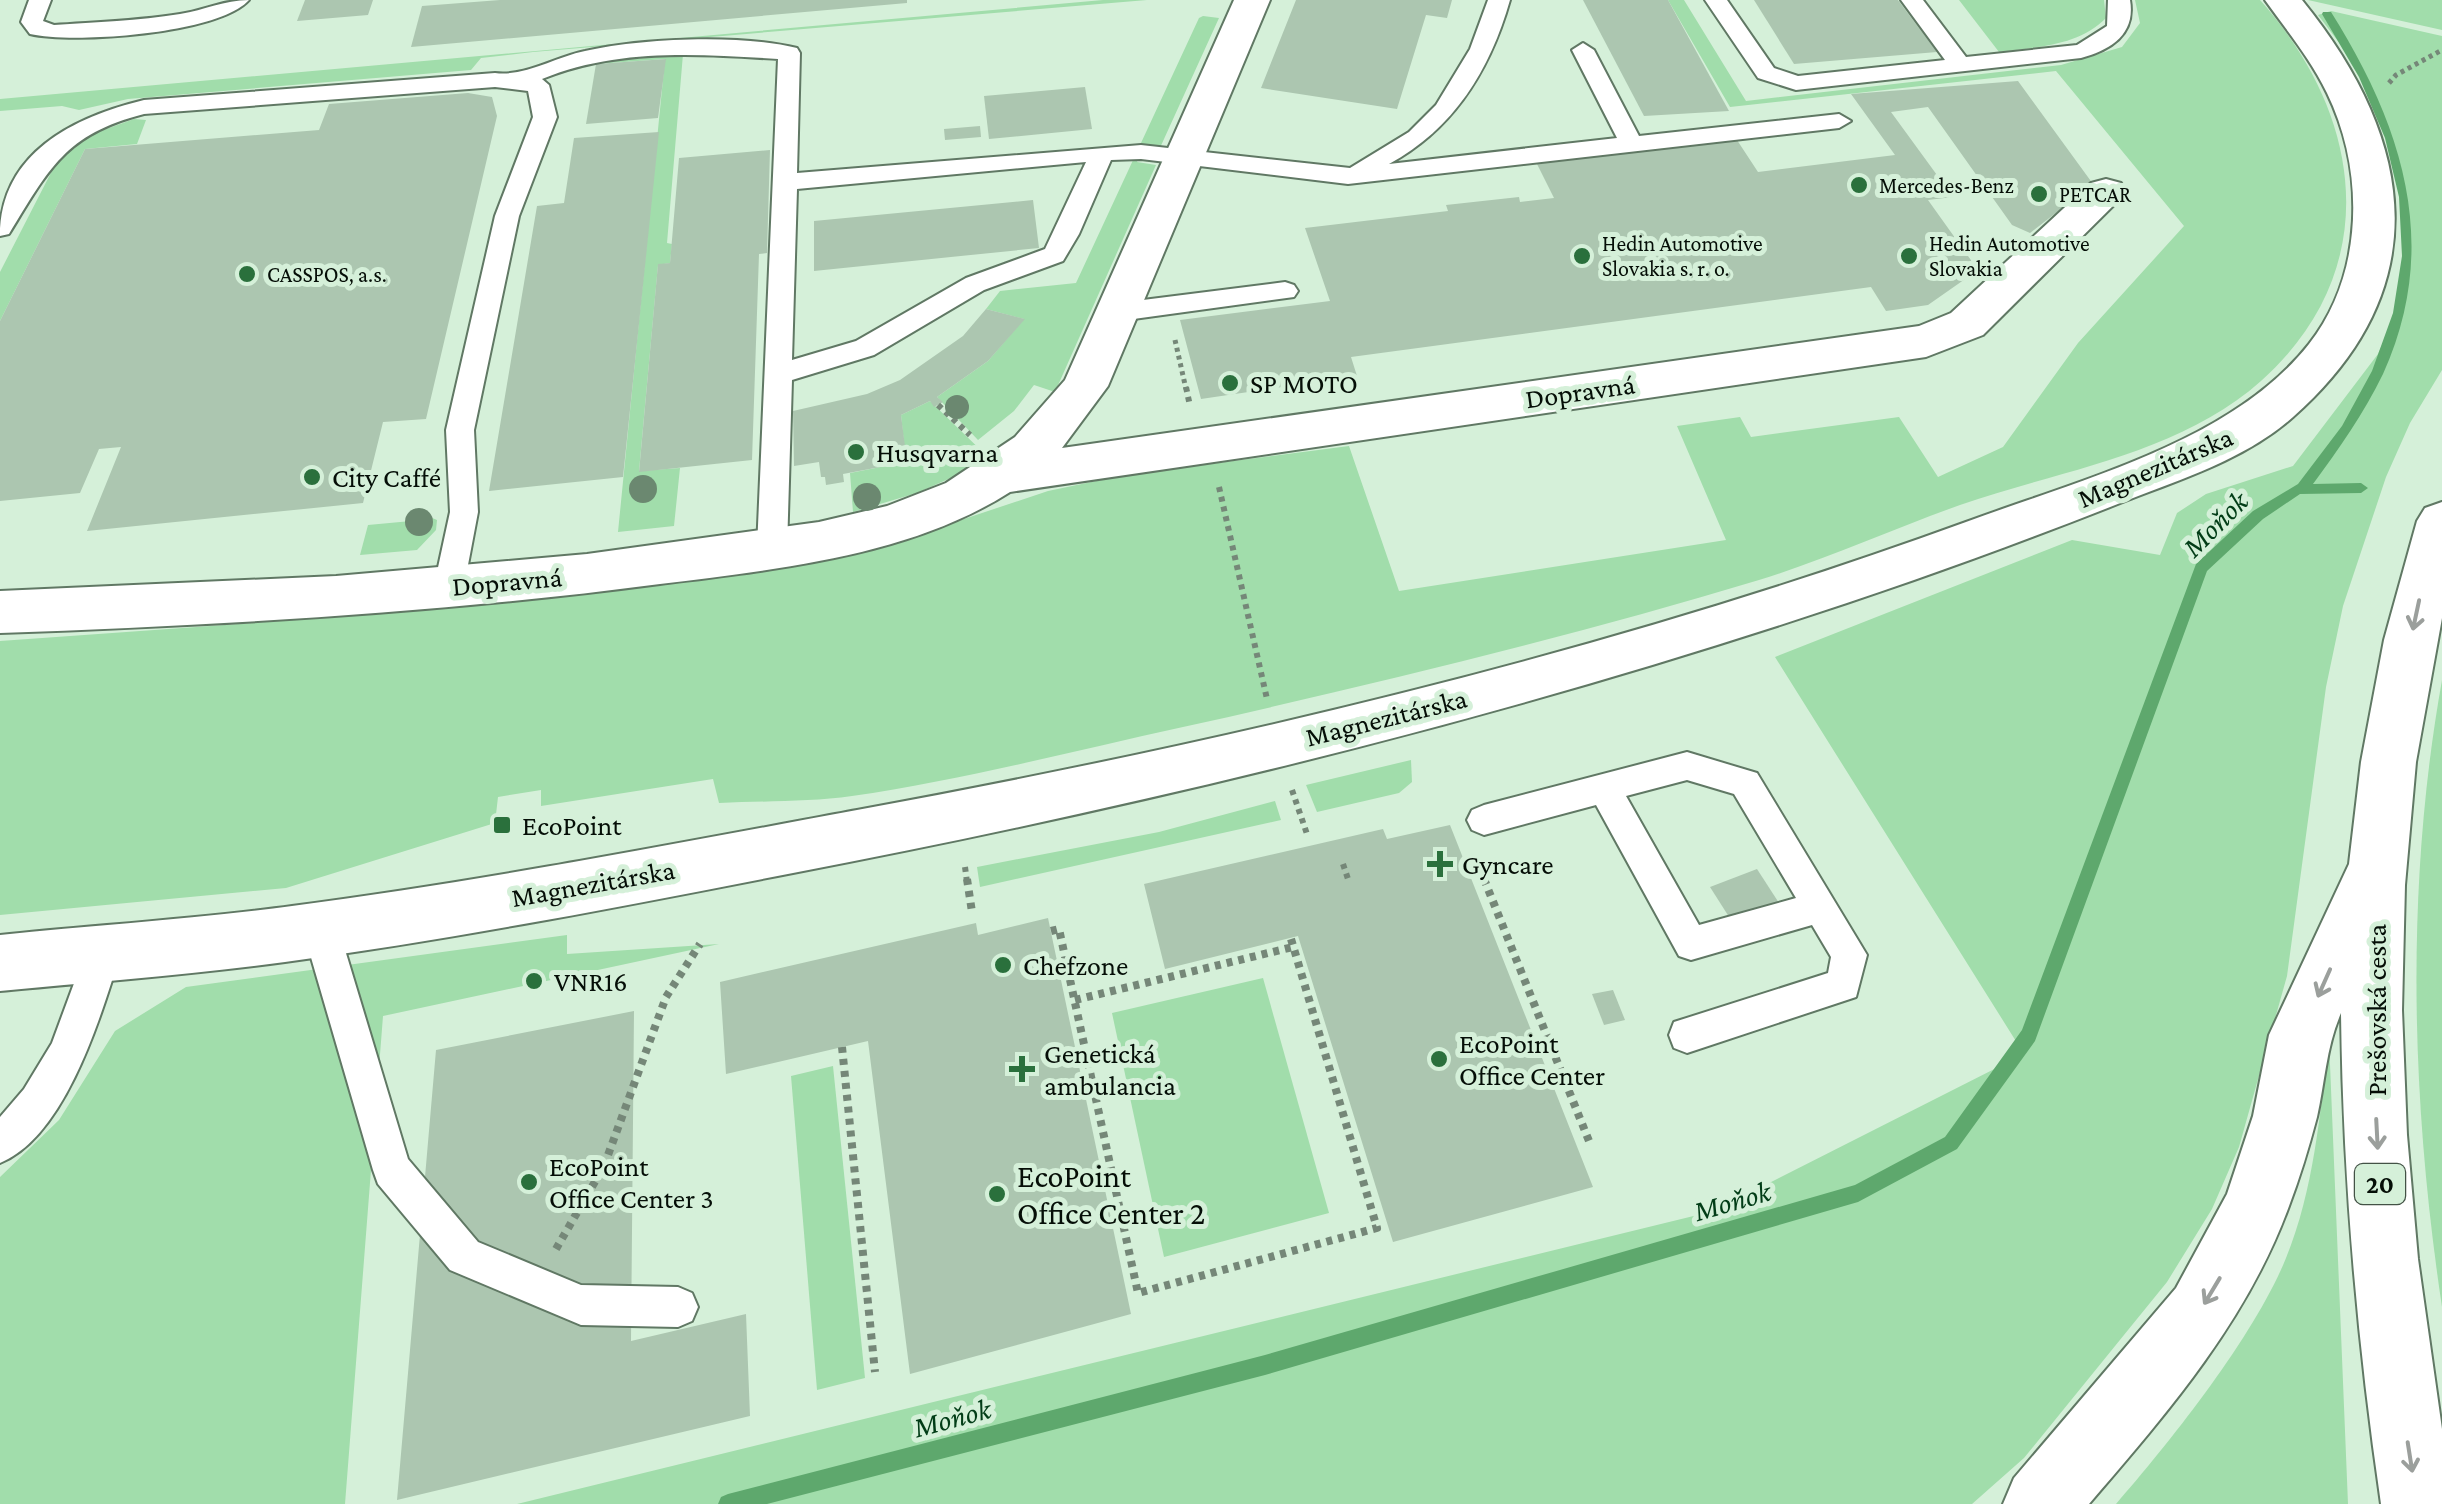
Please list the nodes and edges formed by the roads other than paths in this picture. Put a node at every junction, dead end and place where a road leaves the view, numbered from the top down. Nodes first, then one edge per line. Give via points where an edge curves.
1 (40, 0) edge
2 (238, 0) edge
3 (1252, 0) edge
4 (1499, 0) edge
5 (1716, 0) edge
6 (1912, 0) edge
7 (2120, 0) edge
8 (2283, 0) edge
9 (1583, 50) dead end
10 (1961, 66) junction
11 (518, 81) junction
12 (1839, 121) dead end
13 (1632, 144) junction
14 (1102, 153) junction
15 (1184, 159) junction
16 (1348, 176) junction
17 (785, 182) junction
18 (2106, 192) dead end
19 (0, 228) edge
20 (1285, 291) dead end
21 (1118, 312) junction
22 (778, 374) junction
23 (1000, 475) junction
24 (2442, 522) edge
25 (772, 549) junction
26 (449, 586) junction
27 (0, 612) edge
28 (1604, 788) junction
29 (1479, 837) road end
30 (2377, 862) junction
31 (1820, 908) junction
32 (321, 930) junction
33 (103, 952) junction
34 (0, 963) edge
35 (1687, 1034) dead end
36 (0, 1144) edge
37 (678, 1306) dead end
38 (2040, 1504) edge
39 (2418, 1504) edge

1 - 2 lane via 32,22 54,32 192,19
3 - 15 main road, Dopravná
4 - 16 lane via 1459,89 1432,124
5 - 10 lane via 1754,60 1779,79 1796,83
6 - 10 lane
7 - 10 lane via 2122,20 2102,43
8 - 32 main road, Magnezitárska via 2324,52 2355,112 2377,192 2366,274 2334,345 2285,399 2215,446 1833,589 1428,708 1285,767
9 - 13 lane
11 - 17 lane via 588,54 677,46 788,54
11 - 19 lane via 144,106 108,114 36,163
11 - 26 lane via 538,86 545,117 506,216 463,412 464,512
12 - 13 lane
13 - 16 lane
14 - 15 lane
14 - 17 lane
14 - 22 lane via 1054,255 975,284 864,348
15 - 16 lane
15 - 21 main road, Dopravná
17 - 22 lane
18 - 23 main road, Dopravná via 1966,324 1926,342 1201,429
20 - 21 lane
21 - 23 main road, Dopravná via 1071,407
22 - 25 lane
23 - 25 main road, Dopravná via 873,530
24 -> 30 main road, Prešovská cesta / 20 via 2392,725
25 - 26 main road, Dopravná
26 - 27 main road, Dopravná via 215,606
28 - 29 lane
28 - 31 lane via 1687,766 1745,783
28 - 31 lane via 1691,944
30 -> 38 main road via 2300,1036 2285,1116 2232,1258 2200,1312
30 -> 39 main road, Prešovská cesta / 20 via 2374,1055 2382,1223
31 - 35 lane via 1849,955 1843,985
32 - 33 main road, Magnezitárska
32 - 37 lane via 392,1170 464,1256 582,1304
33 - 34 main road, Magnezitárska
33 - 36 lane via 54,1079

